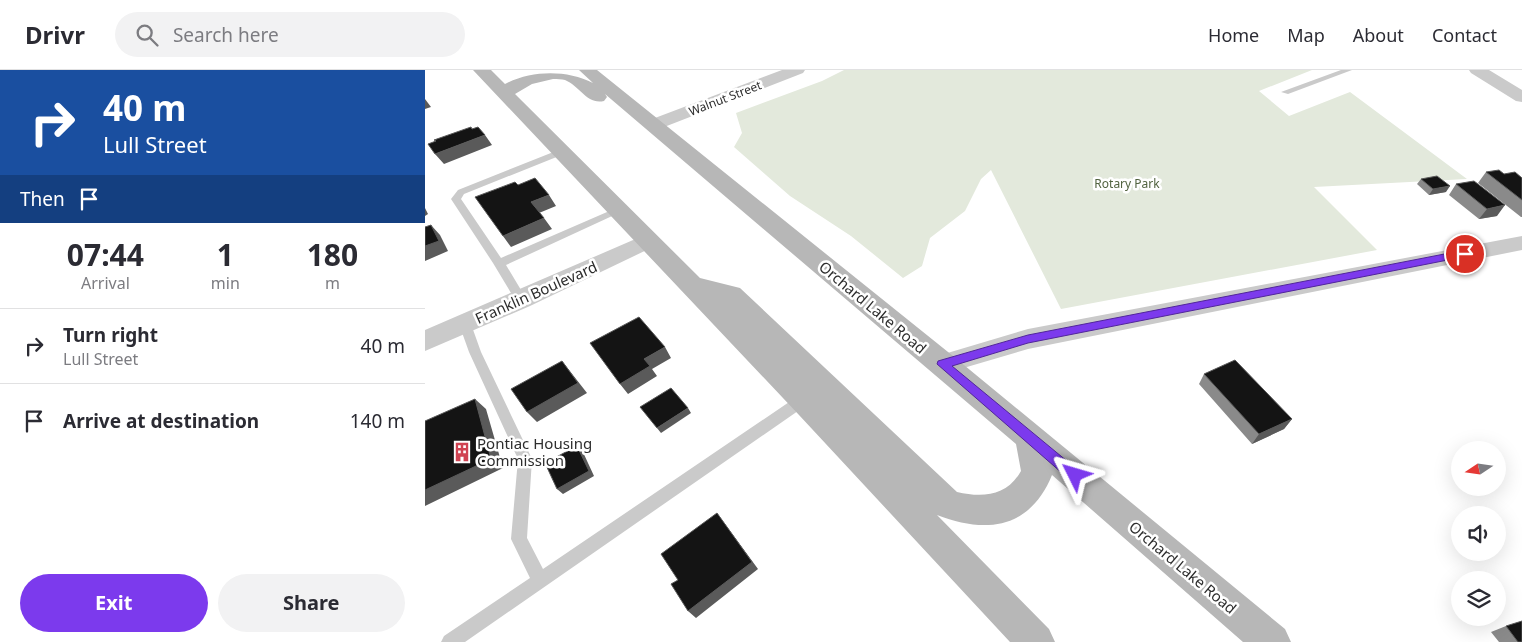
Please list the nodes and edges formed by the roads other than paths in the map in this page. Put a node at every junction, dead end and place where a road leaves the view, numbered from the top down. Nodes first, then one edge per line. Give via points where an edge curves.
1 (481, 70) edge
2 (587, 70) edge
3 (797, 70) edge
4 (1348, 70) edge
5 (1477, 70) edge
6 (1285, 92) dead end
7 (504, 94) junction
8 (1522, 98) edge
9 (653, 125) junction
10 (561, 152) junction
11 (618, 211) junction
12 (647, 241) junction
13 (1522, 242) edge
14 (498, 264) junction
15 (690, 285) junction
16 (521, 300) junction
17 (465, 324) junction
18 (425, 341) edge
19 (943, 364) junction
20 (803, 400) junction
21 (1029, 437) junction
22 (540, 580) junction
23 (450, 642) edge
24 (1036, 642) edge
25 (1272, 642) edge

1 - 7 main road
2 - 9 main road, Orchard Lake Road
3 - 9 street, Walnut Street
4 - 6 lane
5 - 8 street
7 - 9 main road via 523,79 568,75 629,123
7 - 10 main road
9 - 19 main road, Orchard Lake Road
10 - 11 main road
10 - 14 lane via 461,192 456,199
11 - 12 main road
11 - 14 lane
12 - 15 main road
12 - 16 street, Franklin Boulevard
13 - 19 street via 1028,339
14 - 16 lane
15 - 20 main road
15 - 21 main road via 731,294 947,504 967,511 996,511 1014,502 1028,489 1037,474
16 - 17 street, Franklin Boulevard
17 - 18 street, Franklin Boulevard
17 - 22 lane via 525,459 519,539
19 - 21 main road, Orchard Lake Road
20 - 22 lane
20 - 24 main road
21 - 25 main road, Orchard Lake Road
22 - 23 lane

